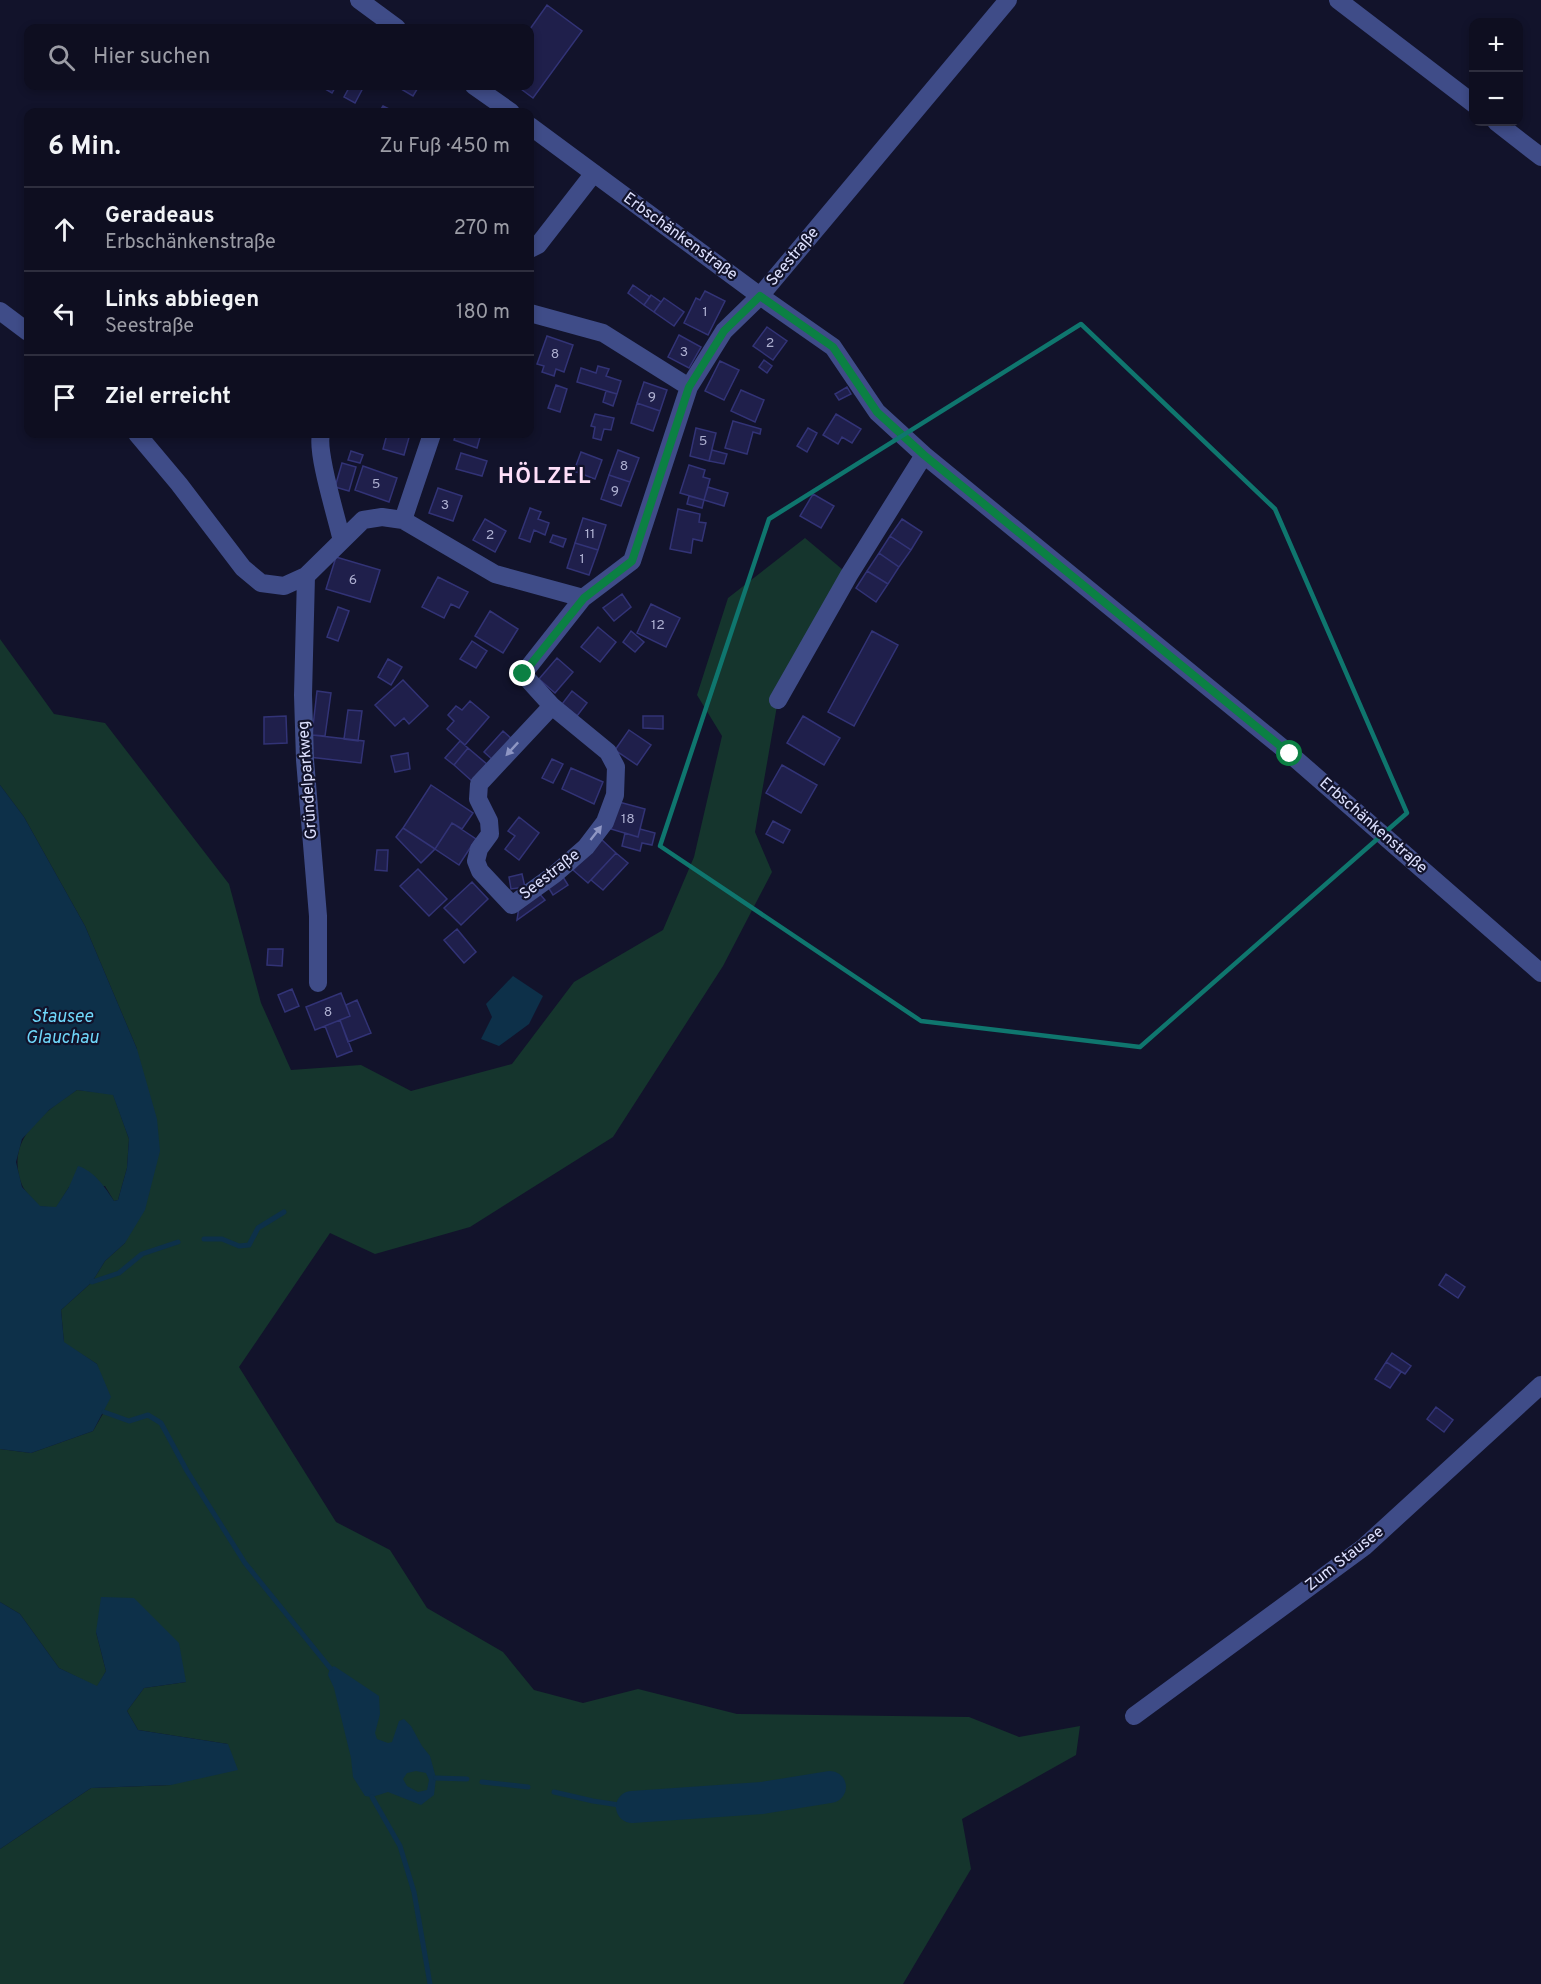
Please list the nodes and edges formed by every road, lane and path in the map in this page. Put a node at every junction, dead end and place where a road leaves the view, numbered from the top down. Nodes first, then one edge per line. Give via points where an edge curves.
1 (359, 0) edge
2 (1008, 0) edge
3 (1338, 0) edge
4 (392, 24) edge
5 (480, 90) edge
6 (1469, 101) edge
7 (505, 108) edge
8 (1501, 126) edge
9 (534, 129) edge
10 (1541, 157) edge
11 (594, 173) junction
12 (534, 247) edge
13 (760, 296) junction
14 (0, 311) edge
15 (534, 314) edge
16 (24, 329) edge
17 (689, 387) junction
18 (139, 438) edge
19 (320, 438) edge
20 (431, 438) edge
21 (924, 455) junction
22 (403, 520) junction
23 (342, 541) junction
24 (306, 576) junction
25 (584, 598) junction
26 (778, 700) dead end
27 (552, 706) junction
28 (1541, 973) edge
29 (318, 983) dead end
30 (1541, 1385) edge
31 (1134, 1716) dead end

1 - 4 street
2 - 13 street, Seestraße
3 - 6 street
5 - 7 street
8 - 10 street
9 - 11 street, Erbschänkenstraße
11 - 12 street
11 - 13 street, Erbschänkenstraße
13 - 17 street, Seestraße via 724,331
13 - 21 street, Erbschänkenstraße via 833,347 877,412
14 - 16 street
15 - 17 street via 603,333
17 - 25 street, Seestraße via 632,561
18 - 24 street via 243,568 261,583 284,585
19 - 23 street
20 - 22 street
21 - 26 street
21 - 28 street, Erbschänkenstraße via 1290,754
22 - 23 street via 363,520
22 - 25 street via 495,574
23 - 24 street
24 - 29 street, Gründelparkweg via 305,760 318,916
25 - 27 street, Seestraße via 523,674
27 -> 27 street, Seestraße via 479,784 478,799 489,821 490,834 476,861 480,871 512,904 586,847 605,822 615,795 616,767 608,752
30 - 31 street, Zum Stausee via 1364,1547

